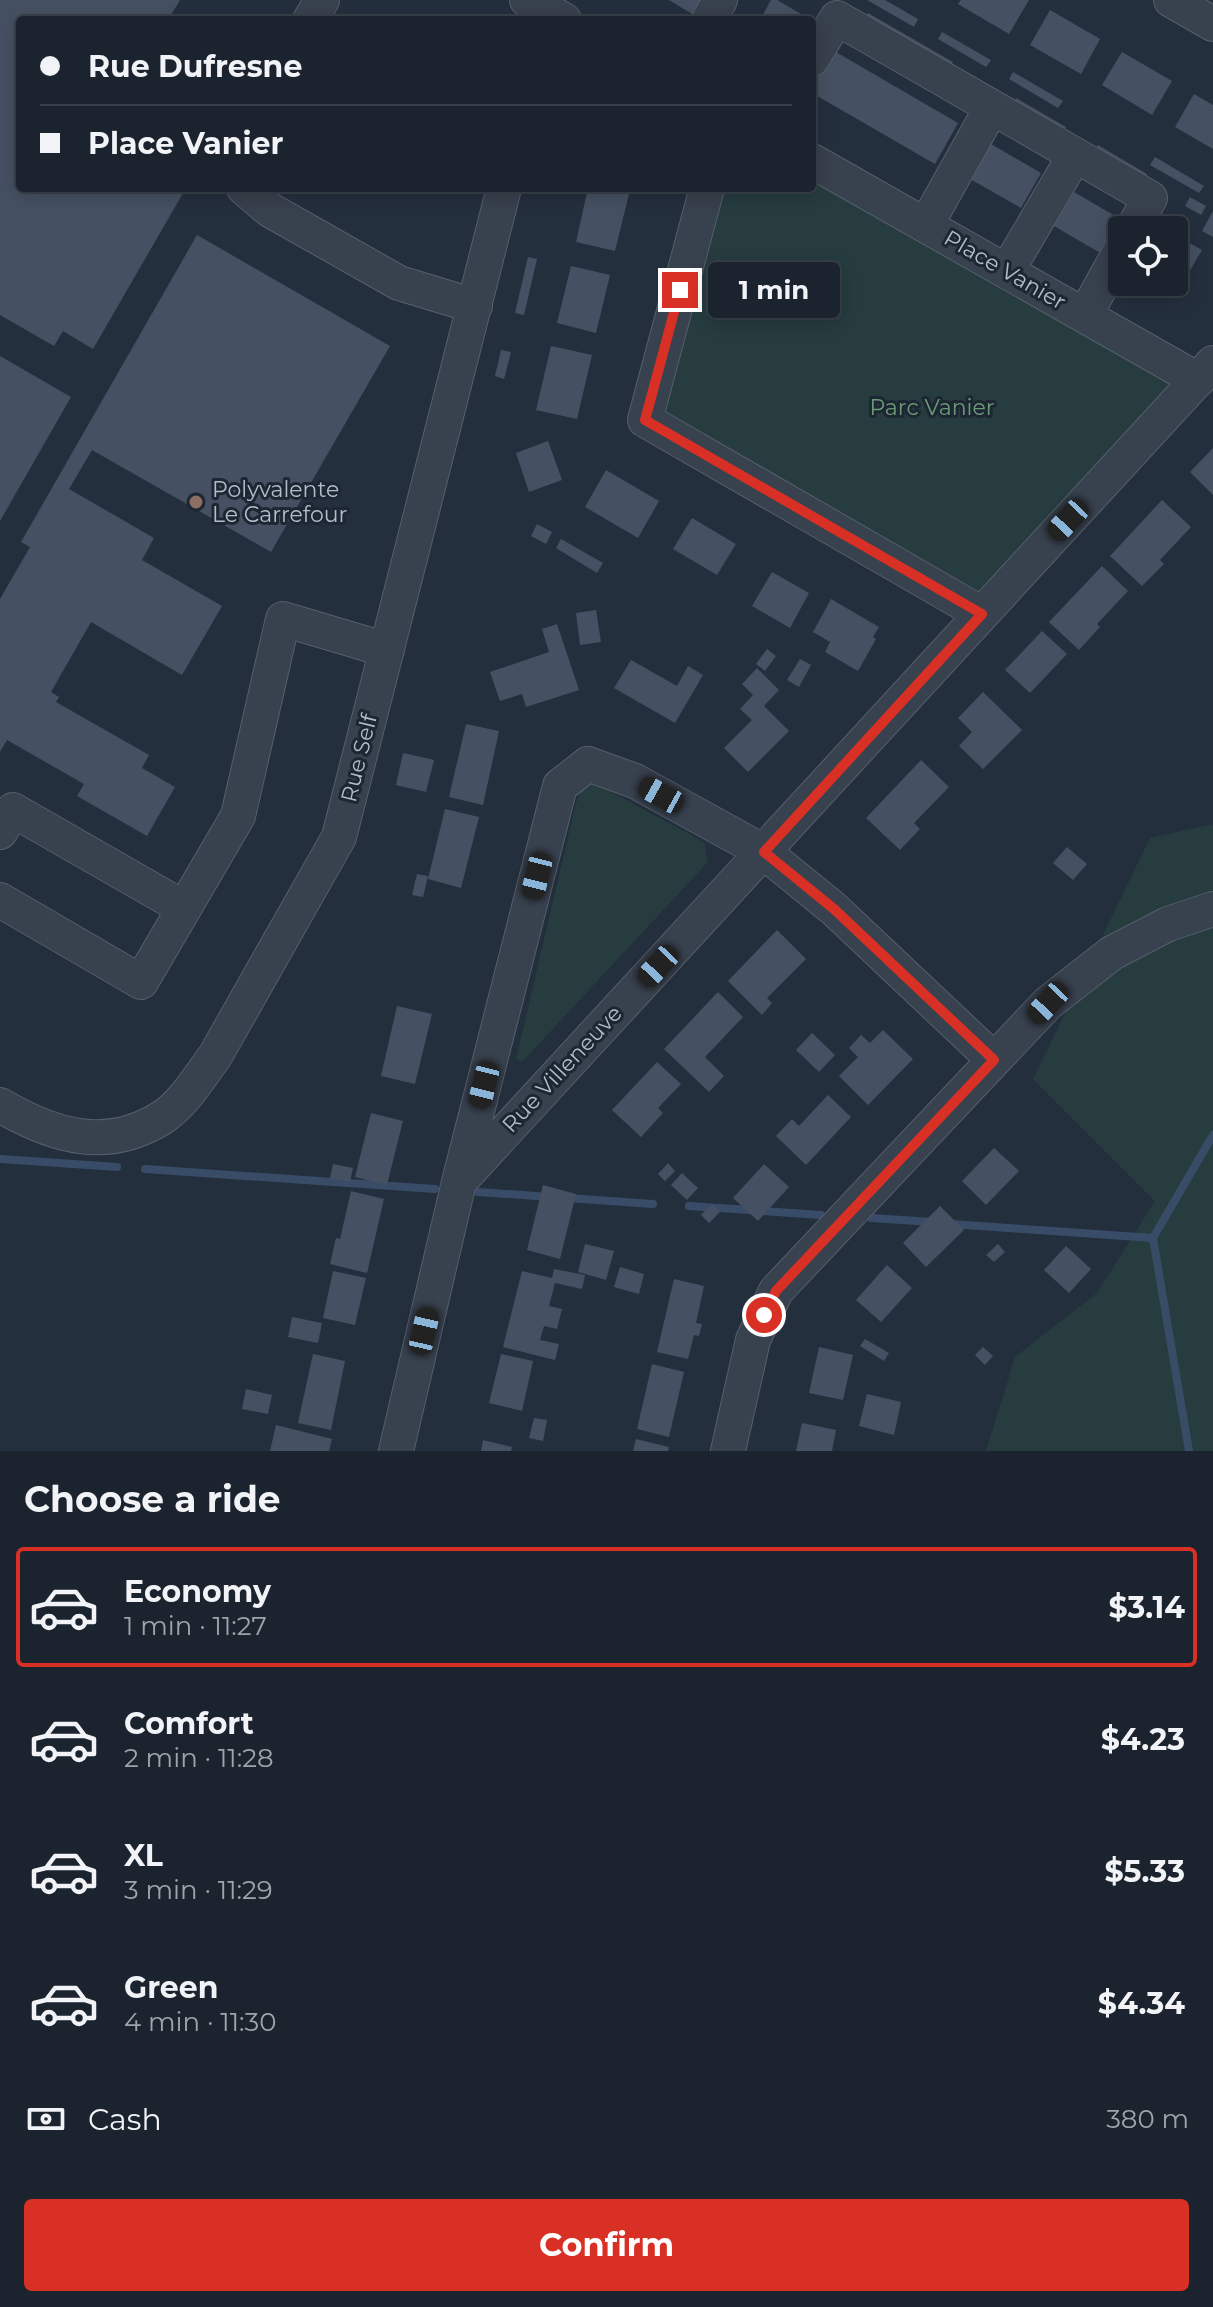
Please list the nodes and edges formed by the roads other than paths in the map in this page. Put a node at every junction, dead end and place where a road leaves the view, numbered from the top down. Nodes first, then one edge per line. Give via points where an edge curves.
1 (1171, 0) edge
2 (1213, 24) edge
3 (816, 52) edge
4 (992, 107) junction
5 (1075, 155) junction
6 (816, 163) edge
7 (249, 192) edge
8 (503, 192) edge
9 (706, 192) edge
10 (1140, 216) edge
11 (926, 225) junction
12 (1007, 271) junction
13 (1108, 273) edge
14 (475, 306) junction
15 (1085, 315) junction
16 (1205, 372) edge
17 (982, 614) junction
18 (387, 650) junction
19 (0, 832) edge
20 (764, 852) junction
21 (0, 900) edge
22 (184, 908) junction
23 (1213, 909) edge
24 (994, 1060) junction
25 (0, 1105) edge
26 (459, 1182) junction
27 (396, 1451) edge
28 (728, 1451) edge

1 - 2 street
3 - 4 street via 837,18
4 - 5 street
4 - 11 street
5 - 10 street via 1150,198
5 - 12 street
6 - 11 street, Place Vanier
7 - 14 street via 270,210 399,283
8 - 14 street, Rue Self
9 - 17 street via 645,420
11 - 12 street, Place Vanier
12 - 15 street, Place Vanier
13 - 15 street
14 - 18 street, Rue Self
15 - 16 street, Place Vanier
16 - 17 street, Rue Villeneuve
17 - 20 street, Rue Villeneuve
18 - 22 street via 283,619 238,816
18 - 25 street, Rue Self via 339,837 194,1086 164,1116 125,1135 91,1138 60,1133
19 - 22 street via 13,810
20 - 24 street via 834,909
20 - 26 street, Rue Villeneuve
20 - 26 street, Rue Villeneuve via 635,781 588,764 560,786
21 - 22 street via 141,982
23 - 24 street via 1168,924 1112,953 1048,1003
24 - 28 street via 776,1291 753,1340
26 - 27 street, Rue Villeneuve

